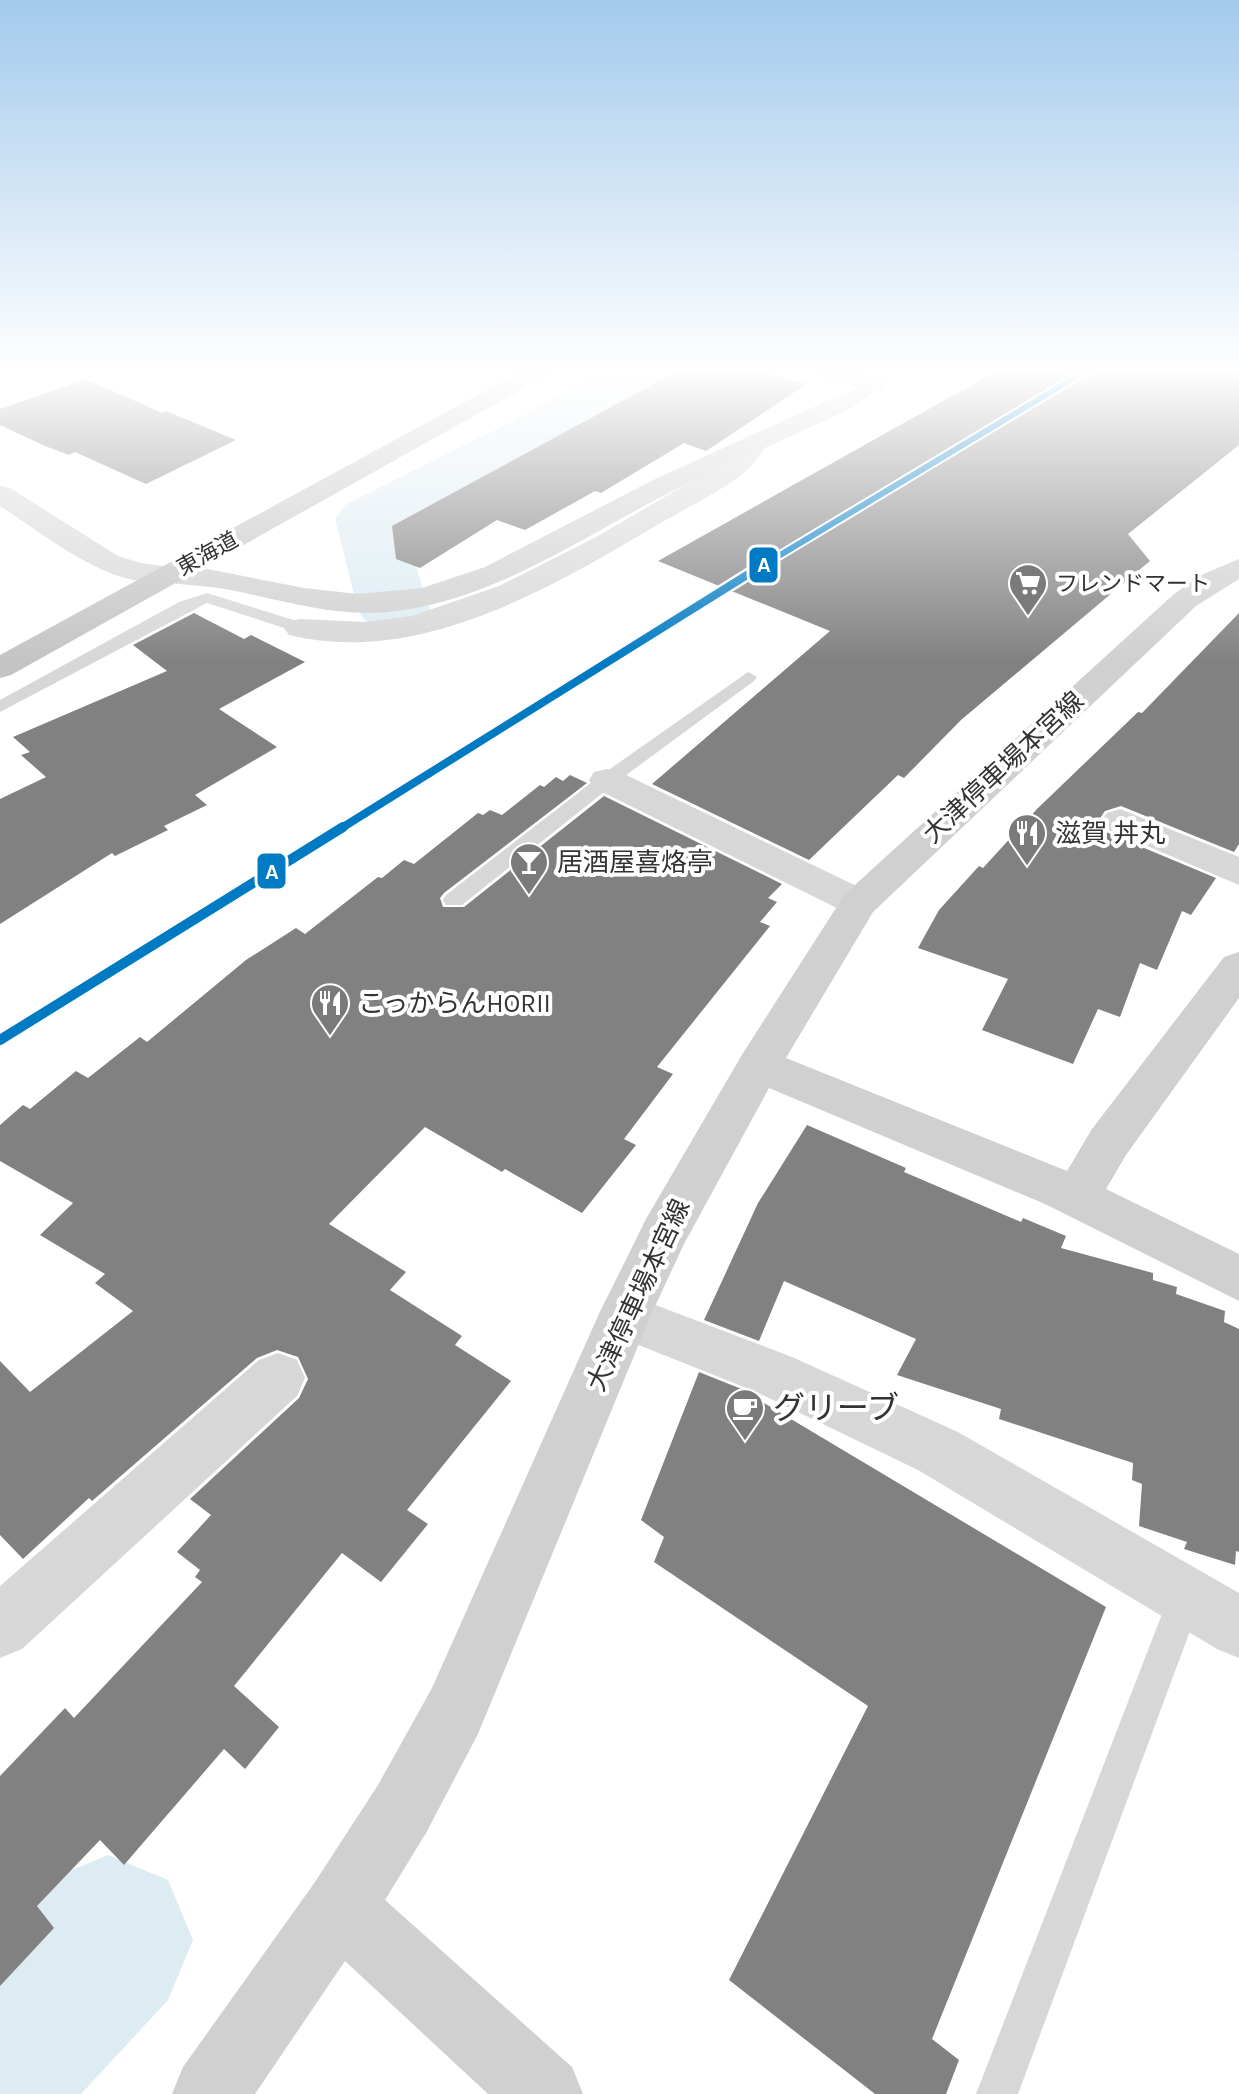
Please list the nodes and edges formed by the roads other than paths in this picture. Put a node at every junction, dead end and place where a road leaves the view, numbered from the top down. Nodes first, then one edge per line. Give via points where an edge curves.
1 (364, 467) edge
2 (703, 467) edge
3 (736, 467) edge
4 (0, 494) edge
5 (1239, 568) edge
6 (170, 574) junction
7 (300, 628) joint
8 (0, 668) edge
9 (748, 677) dead end
10 (0, 707) edge
11 (607, 780) junction
12 (1120, 821) dead end
13 (1239, 872) edge
14 (454, 900) dead end
15 (859, 903) junction
16 (1239, 967) edge
17 (759, 1065) junction
18 (1077, 1196) junction
19 (1239, 1279) edge
20 (624, 1316) junction
21 (278, 1378) dead end
22 (1186, 1596) junction
23 (0, 1627) edge
24 (1239, 1627) edge
25 (340, 1907) junction
26 (210, 2094) edge
27 (545, 2094) edge
28 (997, 2094) edge

1 - 6 highway, 東海道
2 - 6 street via 494,575 446,593 386,603 336,603 202,575
3 - 7 street via 506,594 383,629
4 - 6 street via 108,562 138,572
5 - 15 street, 大津停車場本宮線 via 1185,600
6 - 8 highway, 東海道
7 - 10 lane via 207,598
9 - 11 lane
11 - 14 lane
11 - 15 street
12 - 13 street
15 - 17 street, 大津停車場本宮線
16 - 18 street via 1109,1142
17 - 18 street
17 - 20 street, 大津停車場本宮線
18 - 19 street
20 - 22 street via 773,1374 938,1451
20 - 25 street, 大津停車場本宮線 via 455,1711
21 - 23 street
22 - 24 street
22 - 28 lane
25 - 26 street, 大津停車場本宮線
25 - 27 street

